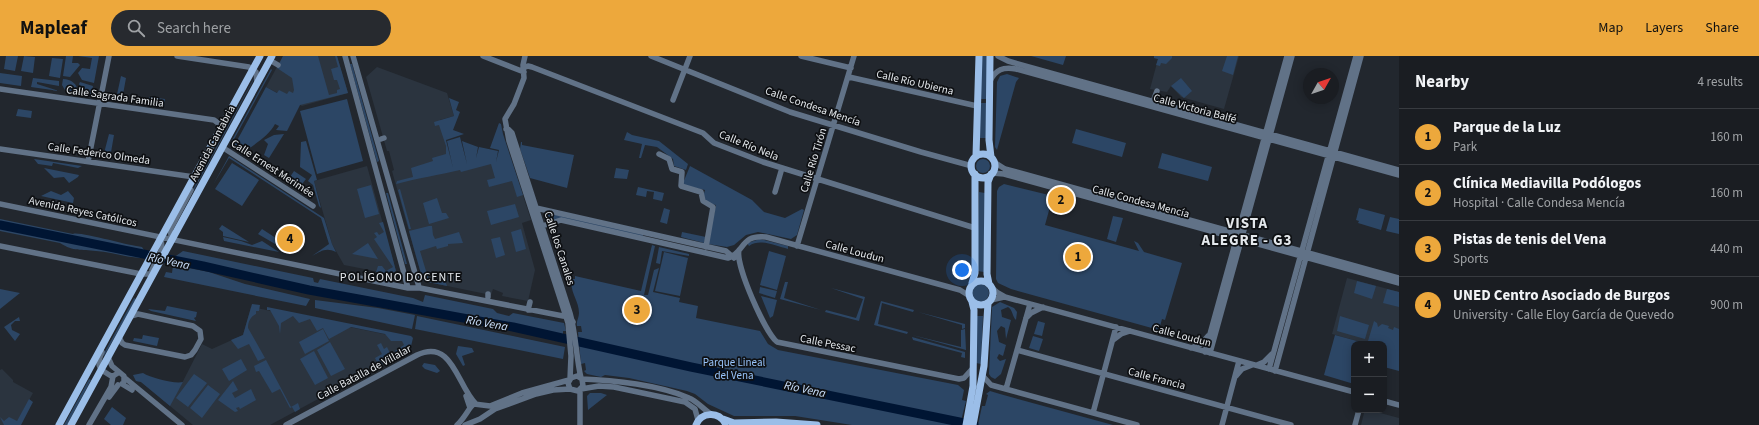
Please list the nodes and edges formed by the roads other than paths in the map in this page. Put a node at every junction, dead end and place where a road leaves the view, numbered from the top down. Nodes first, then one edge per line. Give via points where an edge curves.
1 (109, 56) edge
2 (176, 56) edge
3 (260, 56) edge
4 (344, 56) edge
5 (353, 56) edge
6 (483, 56) edge
7 (525, 56) edge
8 (650, 56) edge
9 (690, 56) edge
10 (801, 56) edge
11 (854, 56) edge
12 (979, 56) edge
13 (990, 56) edge
14 (998, 56) edge
15 (1286, 56) edge
16 (1292, 56) edge
17 (1356, 56) edge
18 (1361, 56) edge
19 (272, 59) edge
20 (278, 65) dead end
21 (851, 68) junction
22 (253, 69) junction
23 (684, 69) junction
24 (524, 70) junction
25 (849, 77) junction
26 (990, 81) junction
27 (257, 82) junction
28 (0, 89) edge
29 (1157, 91) dead end
30 (1154, 99) dead end
31 (673, 100) dead end
32 (99, 104) junction
33 (977, 106) junction
34 (834, 125) junction
35 (506, 129) junction
36 (220, 131) junction
37 (1267, 136) junction
38 (222, 147) junction
39 (0, 149) edge
40 (659, 154) dead end
41 (1332, 154) junction
42 (976, 156) junction
43 (993, 160) junction
44 (88, 162) junction
45 (972, 166) junction
46 (782, 168) junction
47 (1399, 170) edge
48 (975, 174) junction
49 (992, 174) junction
50 (1399, 175) edge
51 (194, 178) junction
52 (818, 179) junction
53 (526, 184) junction
54 (394, 188) junction
55 (382, 192) junction
56 (775, 192) dead end
57 (0, 204) edge
58 (312, 206) dead end
59 (536, 208) junction
60 (549, 212) junction
61 (539, 215) junction
62 (535, 222) junction
63 (549, 224) junction
64 (542, 226) junction
65 (975, 228) junction
66 (646, 236) junction
67 (1239, 236) junction
68 (161, 237) junction
69 (172, 240) junction
70 (547, 240) junction
71 (675, 240) junction
72 (0, 246) edge
73 (673, 246) junction
74 (797, 246) junction
75 (706, 247) junction
76 (740, 248) junction
77 (160, 253) junction
78 (1304, 254) junction
79 (732, 257) junction
80 (155, 261) junction
81 (740, 269) junction
82 (156, 270) junction
83 (141, 274) junction
84 (150, 274) junction
85 (1399, 278) edge
86 (972, 283) junction
87 (1399, 283) edge
88 (990, 285) junction
89 (408, 288) junction
90 (419, 288) junction
91 (144, 294) junction
92 (1005, 297) junction
93 (970, 298) junction
94 (989, 301) junction
95 (530, 302) dead end
96 (1030, 304) junction
97 (1043, 307) junction
98 (528, 310) junction
99 (131, 316) junction
100 (566, 316) junction
101 (1026, 318) junction
102 (573, 322) junction
103 (114, 326) junction
104 (1116, 327) junction
105 (1130, 331) junction
106 (572, 332) junction
107 (1212, 333) junction
108 (119, 337) junction
109 (1112, 342) junction
110 (1191, 348) junction
111 (573, 349) junction
112 (1017, 350) junction
113 (1207, 352) junction
114 (1277, 352) junction
115 (1223, 356) junction
116 (108, 357) junction
117 (1239, 361) junction
118 (1254, 365) junction
119 (973, 368) junction
120 (100, 370) junction
121 (1272, 370) junction
122 (118, 373) junction
123 (1103, 373) junction
124 (982, 374) junction
125 (1288, 374) junction
126 (1235, 376) junction
127 (125, 378) junction
128 (581, 379) junction
129 (570, 380) junction
130 (116, 382) junction
131 (991, 385) junction
132 (571, 389) junction
133 (1006, 389) junction
134 (580, 390) junction
135 (1351, 391) edge
136 (979, 392) junction
137 (1097, 398) junction
138 (579, 402) junction
139 (1387, 402) edge
140 (973, 404) junction
141 (479, 405) junction
142 (1399, 405) edge
143 (1227, 407) junction
144 (469, 410) junction
145 (1081, 410) junction
146 (1092, 413) junction
147 (1358, 413) edge
148 (711, 414) junction
149 (484, 415) junction
150 (475, 420) junction
151 (724, 422) edge
152 (696, 423) edge
153 (59, 425) edge
154 (71, 425) edge
155 (89, 425) edge
156 (92, 425) edge
157 (176, 425) edge
158 (182, 425) edge
159 (286, 425) edge
160 (292, 425) edge
161 (457, 425) edge
162 (465, 425) edge
163 (580, 425) edge
164 (817, 425) edge
165 (966, 425) edge
166 (973, 425) edge
167 (1137, 425) edge
168 (1222, 425) edge
169 (1292, 425) edge
170 (1355, 425) edge

1 - 32 street
2 - 22 street
3 - 22 main road, Avenida Cantabria
4 - 55 street
5 - 54 street
6 - 24 street, Calle Río Nela
7 - 24 street, Calle los Canales
8 - 23 street, Calle Condesa Mencía
9 - 23 street
10 - 21 street
11 - 21 street, Calle Río Tirón
12 - 33 main road
13 - 26 main road
14 - 37 street, Calle Victoria Balfé
15 - 37 street
16 - 37 street
17 - 41 street via 1332,142
18 - 41 street
19 - 20 street
19 - 27 main road, Avenida Cantabria
21 - 25 street, Calle Río Tirón
22 - 27 street
22 - 36 main road, Avenida Cantabria
23 - 31 street
23 - 34 street, Calle Condesa Mencía via 790,112
24 - 35 street, Calle los Canales via 524,78 513,105 505,116
24 - 46 street, Calle Río Nela via 530,66 666,118 703,133 714,143
25 - 33 street, Calle Río Ubierna
25 - 34 street, Calle Río Tirón
26 - 37 street, Calle Victoria Balfé via 1000,69 1014,69
26 - 43 main road via 989,140
27 - 38 main road, Avenida Cantabria
28 - 32 street, Calle Sagrada Familia
29 - 30 street
32 - 36 street, Calle Sagrada Familia via 214,120 218,123
32 - 44 street
33 - 42 main road
34 - 45 street, Calle Condesa Mencía
34 - 52 street, Calle Río Tirón
35 - 53 street, Calle los Canales
35 - 53 street, Calle los Canales via 511,131 514,139
36 - 51 main road, Avenida Cantabria
37 - 41 street, Calle Victoria Balfé
37 - 67 street via 1266,148
37 - 67 street via 1240,222
38 - 58 street, Calle Ernest Merimée
38 - 69 main road, Avenida Cantabria
39 - 44 street, Calle Federico Olmeda
40 - 75 street via 669,159 672,169 682,172 682,186 701,192 703,201 713,207
41 - 47 street, Calle Victoria Balfé
41 - 50 street, Calle Victoria Balfé
41 - 78 street via 1305,241
41 - 78 street via 1332,164
42 - 43 main road via 984,154
42 - 45 main road
43 - 49 main road
43 - 67 street, Calle Condesa Mencía via 1011,171
44 - 51 street, Calle Federico Olmeda
45 - 48 main road
46 - 52 street, Calle Río Nela
46 - 56 street
48 - 49 main road via 983,177
48 - 65 main road
49 - 67 street, Calle Condesa Mencía via 1004,174
49 - 88 main road via 988,182 987,274
51 - 68 main road, Avenida Cantabria
51 - 69 street, Avenida Cantabria via 192,188 170,230
52 - 65 street, Calle Río Nela
52 - 74 street, Calle Río Tirón
53 - 59 street, Calle los Canales
53 - 62 street, Calle los Canales
54 - 55 street
54 - 90 street
55 - 89 street
57 - 68 street, Avenida Reyes Católicos
59 - 60 street
59 - 61 street, Calle los Canales
60 - 61 street
60 - 66 street
61 - 62 street
61 - 64 street, Calle los Canales
62 - 64 street
62 - 100 street, Calle los Canales
63 - 64 street
63 - 66 street via 561,220
63 - 70 street
64 - 70 street, Calle los Canales
65 - 86 main road via 975,273
66 - 71 street
66 - 73 street
67 - 78 street, Calle Condesa Mencía
67 - 107 street
67 - 107 street via 1239,248
68 - 69 street, Avenida Reyes Católicos
68 - 77 main road, Avenida Cantabria
69 - 77 main road, Avenida Cantabria
69 - 89 street, Avenida Reyes Católicos
70 - 102 street, Calle los Canales
71 - 73 street
71 - 75 street
72 - 83 street
73 - 79 street via 725,258
74 - 76 street, Calle Loudun via 757,236
74 - 93 street, Calle Loudun via 960,290
75 - 79 street via 726,251
76 - 79 street, Calle Loudun
76 - 81 street, Calle Pessac
77 - 80 main road, Avenida Cantabria
77 - 80 main road, Avenida Cantabria
78 - 85 street, Calle Condesa Mencía
78 - 87 street, Calle Condesa Mencía
78 - 114 street
78 - 114 street via 1304,264
79 - 81 street
80 - 82 main road, Avenida Cantabria
80 - 83 main road, Avenida Cantabria
80 - 84 street, Avenida Cantabria
81 - 119 street, Calle Pessac via 770,335 781,344 959,379 964,378
82 - 84 street
82 - 91 main road, Avenida Cantabria
83 - 84 street
83 - 103 main road, Avenida Cantabria
84 - 91 street, Avenida Cantabria via 144,286
86 - 88 main road via 981,280
86 - 93 main road via 969,289
88 - 92 street, Calle Loudun via 998,294
88 - 94 main road via 993,292
89 - 90 street, Avenida Reyes Católicos
90 - 98 street, Avenida Reyes Católicos
91 - 99 main road, Avenida Cantabria
92 - 94 street, Calle Loudun
92 - 96 street, Calle Loudun
93 - 94 main road via 978,305
93 - 119 main road via 974,310
94 - 124 main road
95 - 98 street
96 - 97 street, Calle Loudun
96 - 101 street
97 - 101 street
97 - 104 street, Calle Loudun
98 - 100 street, Avenida Reyes Católicos
99 - 108 main road, Avenida Cantabria
99 - 108 street via 140,314 193,326 200,331 201,339 193,353 184,357 125,345
100 - 102 street
100 - 106 street, Calle los Canales
101 - 112 street
102 - 106 street, Calle los Canales
103 - 120 street, Avenida Cantabria via 98,361
103 - 153 main road, Avenida Cantabria
104 - 105 street, Calle Loudun
104 - 109 street
105 - 109 street via 1121,334
105 - 110 street, Calle Loudun
106 - 111 street, Calle los Canales
107 - 110 street via 1201,344
107 - 113 street
107 - 115 street via 1215,348
108 - 116 main road, Avenida Cantabria
109 - 123 street
110 - 113 street, Calle Loudun
111 - 128 street, Calle los Canales
111 - 129 street, Calle los Canales
112 - 123 street, Calle Francia
112 - 133 street
113 - 115 street, Calle Loudun
114 - 118 street via 1267,360
114 - 121 street
114 - 125 street via 1280,366
115 - 117 street, Calle Loudun
116 - 120 main road, Avenida Cantabria
116 - 122 street
117 - 118 street, Calle Loudun
117 - 126 street
118 - 121 street, Calle Loudun
118 - 126 street via 1242,369
119 - 140 main road
120 - 130 street
120 - 154 main road, Avenida Cantabria
121 - 125 street, Calle Loudun
122 - 127 street via 123,374
122 - 130 street
123 - 137 street
123 - 143 street, Calle Francia
124 - 131 street
124 - 136 main road
125 - 135 street, Calle Loudun
126 - 143 street
127 - 130 street
127 - 158 street
128 - 129 street via 575,376
128 - 134 street via 584,384
128 - 148 street via 642,386 676,394 694,401
129 - 132 street via 568,384
129 - 141 street via 529,391 490,406
130 - 155 street
130 - 156 street
130 - 157 street via 129,387
131 - 133 street
131 - 136 street
132 - 134 street
132 - 138 street
132 - 149 street via 536,394
133 - 145 street
134 - 138 street
134 - 152 street via 599,386 614,387 685,402 695,409
136 - 140 main road
137 - 145 street
137 - 146 street
138 - 163 street
139 - 142 street
140 - 165 main road
140 - 166 main road
141 - 144 street
141 - 149 street via 484,410
141 - 159 street, Calle Batalla de Villalar via 470,397 448,360 439,353 426,352 417,354
143 - 168 street
143 - 169 street, Calle Francia
144 - 150 street via 470,417
144 - 160 street, Calle Batalla de Villalar via 467,399 448,364 438,357 423,356
144 - 161 street
145 - 146 street
146 - 167 street
147 - 170 street
148 - 151 main road
148 - 152 main road
149 - 150 street via 481,419
150 - 162 street
151 - 164 main road

